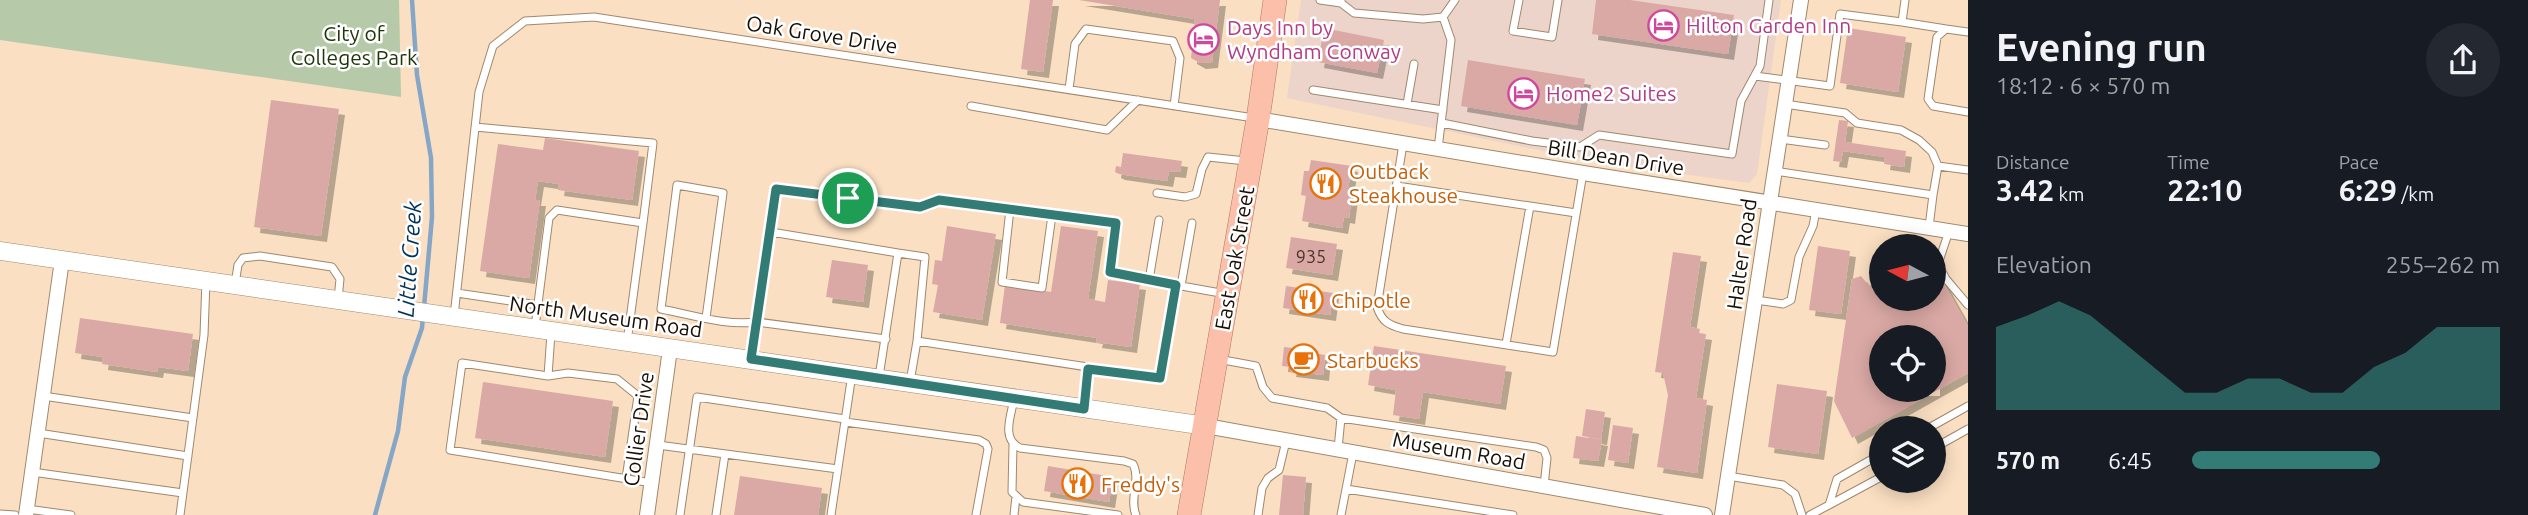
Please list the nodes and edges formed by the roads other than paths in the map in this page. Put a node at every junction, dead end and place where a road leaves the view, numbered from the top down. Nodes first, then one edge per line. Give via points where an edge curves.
1 (1276, 0) edge
2 (1320, 0) edge
3 (1455, 0) edge
4 (1519, 0) edge
5 (1558, 0) edge
6 (1769, 0) edge
7 (1801, 0) edge
8 (1905, 0) edge
9 (1341, 2) edge
10 (1443, 17) junction
11 (1902, 22) junction
12 (1945, 29) junction
13 (1968, 32) edge
14 (1414, 64) dead end
15 (1755, 76) junction
16 (1789, 81) junction
17 (1069, 89) junction
18 (1313, 90) dead end
19 (1138, 100) junction
20 (1407, 104) junction
21 (1785, 104) junction
22 (971, 106) dead end
23 (1174, 106) junction
24 (1443, 110) junction
25 (1968, 111) edge
26 (1258, 118) junction
27 (1442, 123) junction
28 (475, 127) junction
29 (1780, 139) junction
30 (1403, 143) junction
31 (1825, 145) dead end
32 (1437, 149) junction
33 (1251, 161) junction
34 (1938, 166) junction
35 (1968, 170) edge
36 (1775, 172) junction
37 (1583, 173) junction
38 (1397, 186) junction
39 (1157, 193) dead end
40 (1933, 195) junction
41 (1770, 202) junction
42 (1530, 206) junction
43 (1010, 209) junction
44 (1816, 209) junction
45 (1576, 213) junction
46 (1052, 215) junction
47 (1159, 220) dead end
48 (643, 223) junction
49 (1192, 223) dead end
50 (1929, 227) junction
51 (1949, 231) junction
52 (771, 232) junction
53 (1968, 234) edge
54 (0, 251) edge
55 (898, 253) junction
56 (62, 260) junction
57 (206, 280) junction
58 (1149, 280) junction
59 (235, 285) junction
60 (1179, 286) junction
61 (457, 293) junction
62 (1228, 295) junction
63 (338, 299) junction
64 (1756, 300) junction
65 (538, 306) junction
66 (1968, 306) edge
67 (454, 316) junction
68 (706, 318) junction
69 (757, 322) junction
70 (543, 331) junction
71 (886, 340) junction
72 (917, 341) junction
73 (627, 343) junction
74 (1506, 344) junction
75 (670, 349) junction
76 (751, 359) junction
77 (1217, 359) junction
78 (1088, 369) junction
79 (852, 374) junction
80 (548, 376) junction
81 (879, 377) junction
82 (910, 383) junction
83 (43, 396) junction
84 (1014, 399) junction
85 (1968, 406) edge
86 (1084, 409) junction
87 (193, 418) junction
88 (1341, 418) junction
89 (1946, 418) edge
90 (845, 420) junction
91 (1206, 426) junction
92 (1968, 429) edge
93 (38, 433) junction
94 (1286, 441) junction
95 (1946, 441) edge
96 (658, 445) junction
97 (1016, 447) junction
98 (690, 449) junction
99 (1337, 450) junction
100 (1353, 453) junction
101 (725, 454) junction
102 (188, 456) junction
103 (1869, 461) edge
104 (838, 470) junction
105 (32, 472) junction
106 (1728, 476) junction
107 (626, 479) junction
108 (652, 483) junction
109 (1869, 483) edge
110 (1544, 487) junction
111 (1346, 489) junction
112 (183, 493) junction
113 (1016, 496) junction
114 (1829, 505) junction
115 (1647, 510) edge
116 (23, 513) edge
117 (0, 514) edge
118 (71, 515) edge
119 (180, 515) edge
120 (647, 515) edge
121 (680, 515) edge
122 (716, 515) edge
123 (831, 515) edge
124 (976, 515) edge
125 (1014, 515) edge
126 (1118, 515) edge
127 (1136, 515) edge
128 (1189, 515) edge
129 (1258, 515) edge
130 (1340, 515) edge
131 (1513, 515) edge
132 (1705, 515) edge
133 (1722, 515) edge
134 (1802, 515) edge
135 (1810, 515) edge

1 - 26 highway, East Oak Street
2 - 9 lane
3 - 10 lane
4 - 5 lane via 1513,31 1552,37
6 - 15 lane
7 - 16 street, Halter Road
8 - 11 lane
9 - 10 lane via 1354,13
10 - 24 lane via 1451,40
11 - 12 lane
11 - 16 lane via 1840,14 1830,86
12 - 13 lane
12 - 25 lane via 1937,37 1928,99 1933,106
14 - 20 lane
15 - 16 lane
15 - 27 lane via 1741,101 1732,154 1599,135 1580,147
16 - 21 street, Halter Road
17 - 19 lane, Oak Grove Drive
17 - 23 lane via 1075,44 1086,29 1173,41 1180,58
17 - 28 lane, Oak Grove Drive via 594,16 525,21 493,46 479,92
18 - 20 lane
19 - 22 lane via 1107,130
19 - 23 lane, Oak Grove Drive
20 - 24 lane
21 - 29 street, Halter Road
21 - 34 lane via 1845,113 1857,123 1901,130 1926,146
23 - 26 lane, Oak Grove Drive
24 - 27 lane
26 - 30 street, Bill Dean Drive
26 - 33 highway, East Oak Street
27 - 32 lane
28 - 48 lane via 653,143
28 - 61 lane, Oak Grove Drive
29 - 31 lane
29 - 36 street, Halter Road
30 - 32 street, Bill Dean Drive
30 - 38 lane
32 - 37 street, Bill Dean Drive
33 - 39 lane via 1208,158 1196,194
33 - 62 highway, East Oak Street
34 - 35 lane
34 - 40 lane
36 - 40 lane
36 - 41 street, Halter Road
37 - 41 street, Bill Dean Drive
37 - 45 lane
38 - 42 lane
38 - 74 lane via 1377,307 1380,316 1387,324 1403,329
40 - 50 lane
41 - 44 street, Bill Dean Drive
41 - 64 street, Halter Road
42 - 45 lane
42 - 74 lane
43 - 46 lane
43 - 46 lane via 1002,282 1042,288
43 - 52 lane via 939,200 920,207 776,189
44 - 50 street, Bill Dean Drive
44 - 64 lane via 1798,257 1791,300 1783,304
45 - 74 lane via 1553,352
46 - 58 lane via 1116,223 1110,272
47 - 58 lane
48 - 65 lane via 557,210 549,218
48 - 73 lane
49 - 60 lane
50 - 51 street, Bill Dean Drive
51 - 53 street, Bill Dean Drive
51 - 66 lane via 1938,264
52 - 55 lane
52 - 69 lane
54 - 56 street, North Museum Road
55 - 71 lane
55 - 72 lane via 925,257
56 - 57 street, North Museum Road
56 - 83 street
57 - 59 street, North Museum Road
57 - 87 lane
58 - 60 lane
59 - 63 street, North Museum Road
59 - 63 lane via 243,258 260,256 332,267 340,279
60 - 62 lane
60 - 78 lane via 1160,378
61 - 65 lane
61 - 67 lane, Oak Grove Drive
62 - 77 highway, East Oak Street
63 - 67 street, North Museum Road
64 - 106 street, Halter Road
65 - 70 lane
67 - 70 street, North Museum Road
68 - 68 lane via 661,309 677,185 723,193
68 - 69 lane via 736,324
69 - 71 lane
69 - 76 lane
70 - 73 street, North Museum Road
70 - 80 lane
71 - 81 lane
72 - 78 lane
72 - 82 lane
73 - 75 street, North Museum Road
75 - 76 street, North Museum Road
75 - 96 street, Collier Drive
76 - 79 street, North Museum Road
77 - 88 lane via 1256,366 1272,398 1327,408
77 - 91 highway, East Oak Street
78 - 86 lane
79 - 81 street, North Museum Road
79 - 90 lane
80 - 107 lane via 568,373 617,379 638,396
80 - 107 lane via 462,363 450,450
81 - 82 street, North Museum Road
82 - 84 street, North Museum Road
83 - 87 lane
83 - 93 street
84 - 86 street, North Museum Road
84 - 97 lane via 1009,439
85 - 89 lane
86 - 91 street, North Museum Road
87 - 102 lane
88 - 99 lane
88 - 110 lane via 1536,447 1544,450 1547,458
90 - 98 lane via 697,397
90 - 104 lane
90 - 124 lane via 986,444
91 - 94 street, Museum Road
91 - 128 highway, East Oak Street
92 - 95 lane
93 - 102 lane
93 - 105 street
94 - 99 street, Museum Road
94 - 129 lane via 1279,470 1262,488
96 - 98 lane
96 - 108 street, Collier Drive
97 - 113 lane via 1012,492
97 - 127 lane via 1133,464 1137,471
98 - 101 lane
98 - 121 lane
99 - 100 street, Museum Road
100 - 110 street, Museum Road
100 - 111 lane
101 - 104 lane
101 - 122 lane
102 - 112 lane
103 - 114 lane via 1837,479
104 - 123 lane
105 - 112 lane
105 - 116 street
106 - 133 street, Halter Road
106 - 134 lane via 1783,485 1795,494
107 - 108 lane
108 - 120 street, Collier Drive
109 - 114 lane
110 - 115 street, Museum Road
111 - 130 lane
111 - 131 lane
112 - 119 lane
113 - 125 lane
113 - 126 lane via 1023,502
114 - 135 lane
115 - 132 street, Museum Road
116 - 117 lane
116 - 118 lane

